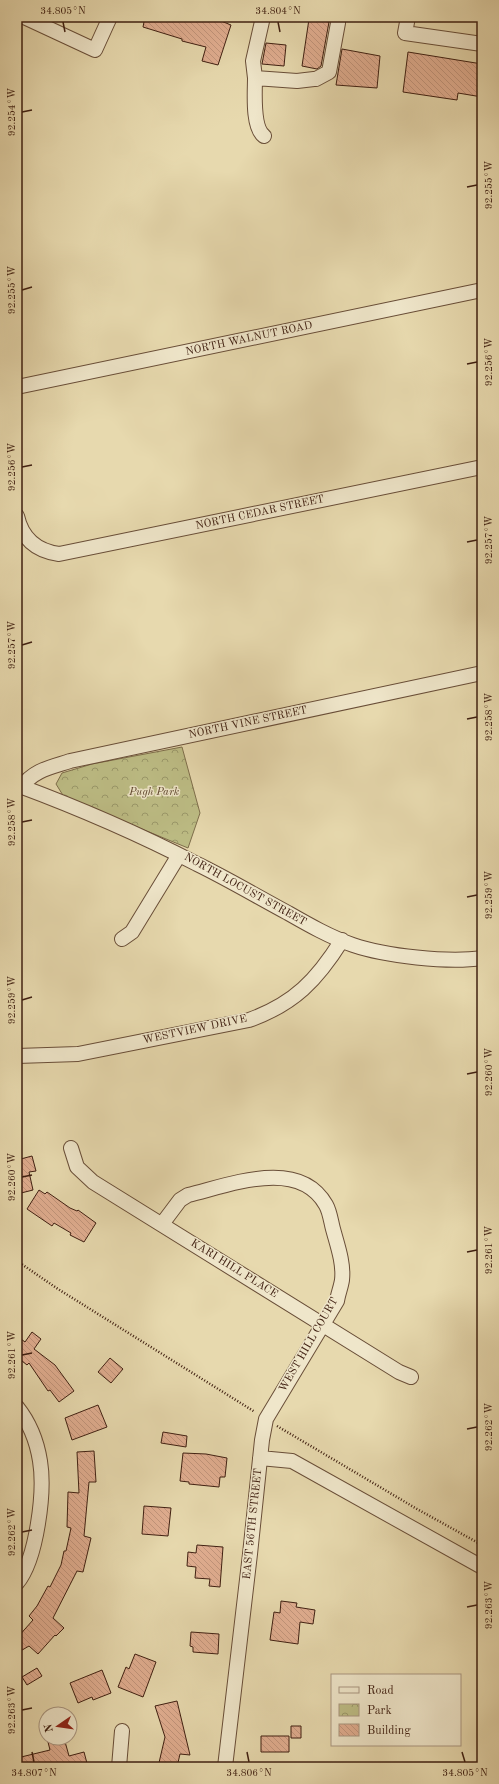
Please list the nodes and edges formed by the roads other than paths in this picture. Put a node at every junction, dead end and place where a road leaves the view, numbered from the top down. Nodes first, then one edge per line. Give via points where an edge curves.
1 (24, 17) edge
2 (110, 17) edge
3 (263, 17) edge
4 (337, 17) edge
5 (408, 17) edge
6 (482, 44) edge
7 (255, 78) junction
8 (264, 136) dead end
9 (482, 290) edge
10 (17, 387) edge
11 (482, 467) edge
12 (17, 516) edge
13 (482, 673) edge
14 (19, 786) edge
15 (179, 855) junction
16 (122, 939) dead end
17 (342, 940) junction
18 (482, 958) edge
19 (17, 1056) edge
20 (71, 1148) dead end
21 (162, 1224) junction
22 (323, 1325) junction
23 (411, 1377) dead end
24 (17, 1407) edge
25 (260, 1458) junction
26 (482, 1567) edge
27 (17, 1583) edge
28 (122, 1731) dead end
29 (119, 1767) edge
30 (224, 1767) edge

1 - 2 street via 96,50
3 - 7 street via 253,61
4 - 7 street via 338,23 320,77 297,81
5 - 6 street via 405,33
7 - 8 street via 256,120
9 - 10 street, NORTH WALNUT ROAD
11 - 12 street, NORTH CEDAR STREET via 59,554 38,548 29,541
13 - 14 street, NORTH VINE STREET via 70,762 42,770
14 - 15 street, NORTH LOCUST STREET via 68,804
15 - 16 street via 132,932
15 - 17 street, NORTH LOCUST STREET via 320,931
17 - 18 street, NORTH LOCUST STREET via 373,950 420,957 453,960
17 - 19 street, WESTVIEW DRIVE via 326,965 304,990 265,1014 248,1020 78,1054
20 - 21 street, KARI HILL PLACE via 77,1167 83,1174
21 - 22 street, KARI HILL PLACE
21 - 22 street, WEST HILL COURT via 176,1205 188,1195 277,1177 296,1180 314,1189 326,1206 340,1257 342,1278 337,1300
22 - 23 street, KARI HILL PLACE
22 - 25 street, WEST HILL COURT via 266,1419
24 - 27 street via 32,1432 41,1468 34,1545 30,1560
25 - 26 street, EAST 56TH STREET via 292,1461
25 - 30 street, EAST 56TH STREET
28 - 29 street

